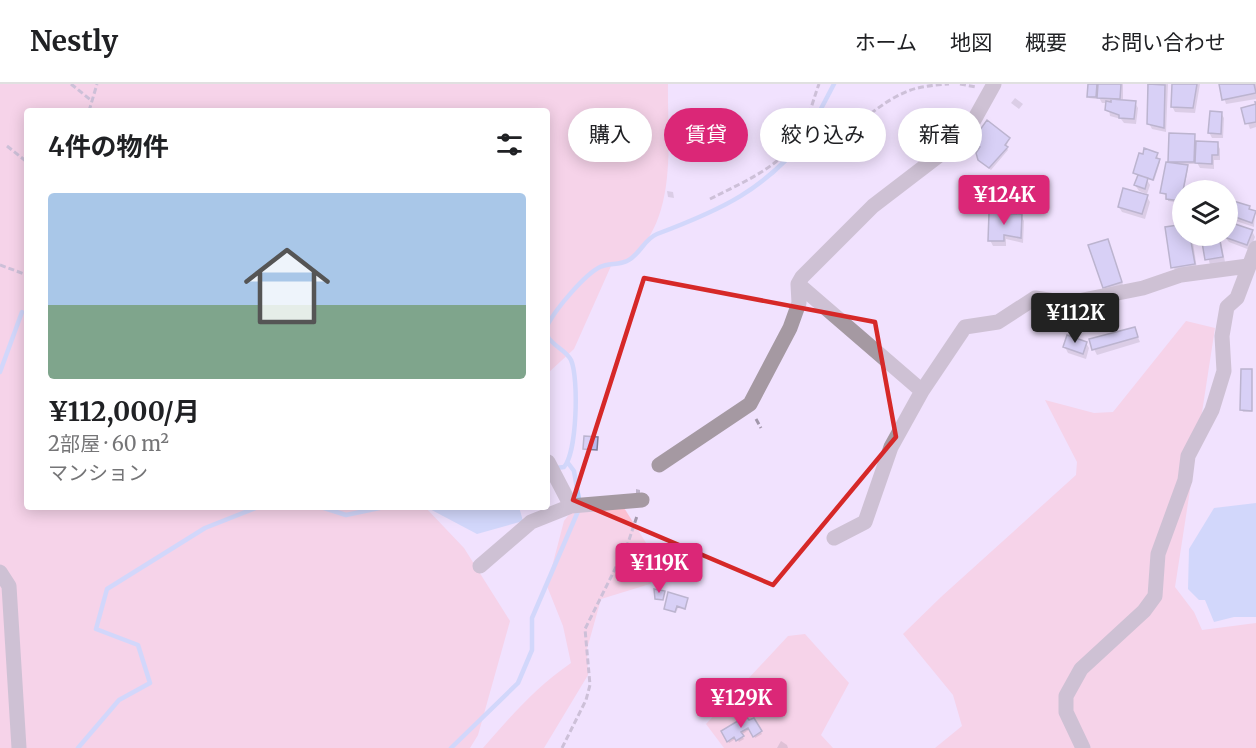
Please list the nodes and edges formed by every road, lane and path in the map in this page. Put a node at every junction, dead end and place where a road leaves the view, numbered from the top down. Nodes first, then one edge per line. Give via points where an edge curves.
1 (71, 84) edge
2 (97, 84) edge
3 (819, 84) edge
4 (949, 84) edge
5 (994, 84) edge
6 (92, 101) junction
7 (90, 108) edge
8 (810, 108) edge
9 (879, 108) edge
10 (7, 146) dead end
11 (24, 160) edge
12 (776, 162) edge
13 (710, 199) dead end
14 (1256, 248) edge
15 (0, 265) edge
16 (1248, 266) junction
17 (24, 274) edge
18 (798, 284) junction
19 (922, 391) junction
20 (659, 465) dead end
21 (550, 466) edge
22 (642, 500) joint
23 (571, 506) junction
24 (834, 538) dead end
25 (480, 566) dead end
26 (0, 572) edge
27 (19, 748) edge
28 (562, 748) edge
29 (1083, 748) edge

1 - 6 path
2 - 6 path
3 - 8 path
4 - 9 path via 906,92
5 - 18 street via 974,120 950,147 873,206
6 - 7 path
10 - 11 path
12 - 13 path
14 - 16 street
15 - 17 path
16 - 19 street via 1180,275 1143,288 1068,303 1035,298 998,322 965,327
16 - 29 street via 1237,298 1227,307 1222,336 1224,371 1212,410 1188,456 1185,480 1158,554 1155,596 1081,669 1066,696 1066,712
18 - 19 street
18 - 20 street via 799,303 790,328 750,404
19 - 24 street via 891,447 865,522
21 - 23 street
22 - 23 street
22 - 28 path via 628,543 585,629 590,686
23 - 25 street via 531,522
26 - 27 street via 9,586

